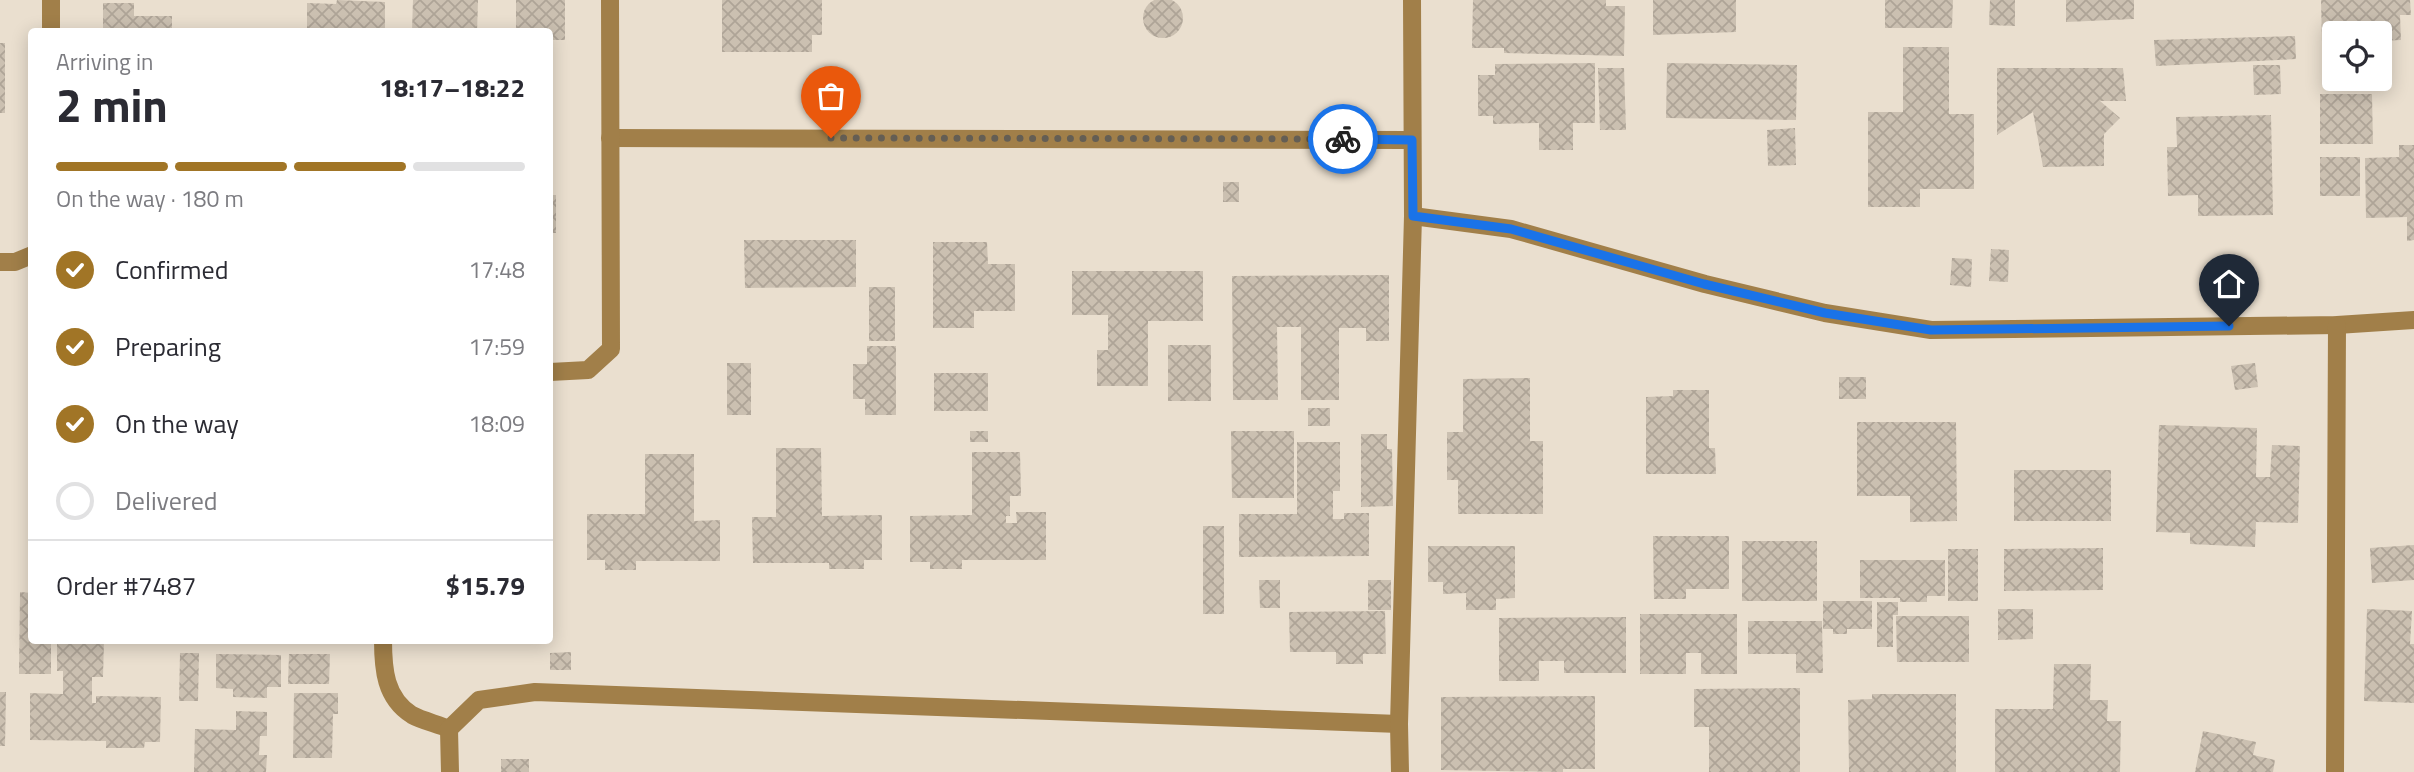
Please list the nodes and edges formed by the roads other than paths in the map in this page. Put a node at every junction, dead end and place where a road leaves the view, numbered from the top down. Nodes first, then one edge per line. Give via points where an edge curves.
1 (51, 0) edge
2 (610, 0) edge
3 (1412, 0) edge
4 (51, 28) edge
5 (610, 138) junction
6 (1412, 140) junction
7 (1413, 216) junction
8 (28, 257) edge
9 (0, 262) edge
10 (2414, 320) edge
11 (2337, 325) junction
12 (553, 372) edge
13 (383, 644) edge
14 (1399, 724) junction
15 (449, 729) junction
16 (450, 772) edge
17 (1400, 772) edge
18 (2335, 772) edge

1 - 4 street
2 - 5 street
3 - 6 street
5 - 6 street
5 - 12 street via 611,349 588,370
6 - 7 street
7 - 11 street via 1511,229 1704,284 1825,313 1931,330
7 - 14 street
8 - 9 street
10 - 11 street
11 - 18 street
13 - 15 street via 383,670 392,694 411,715
14 - 15 street via 535,692 480,700
14 - 17 street
15 - 16 street

